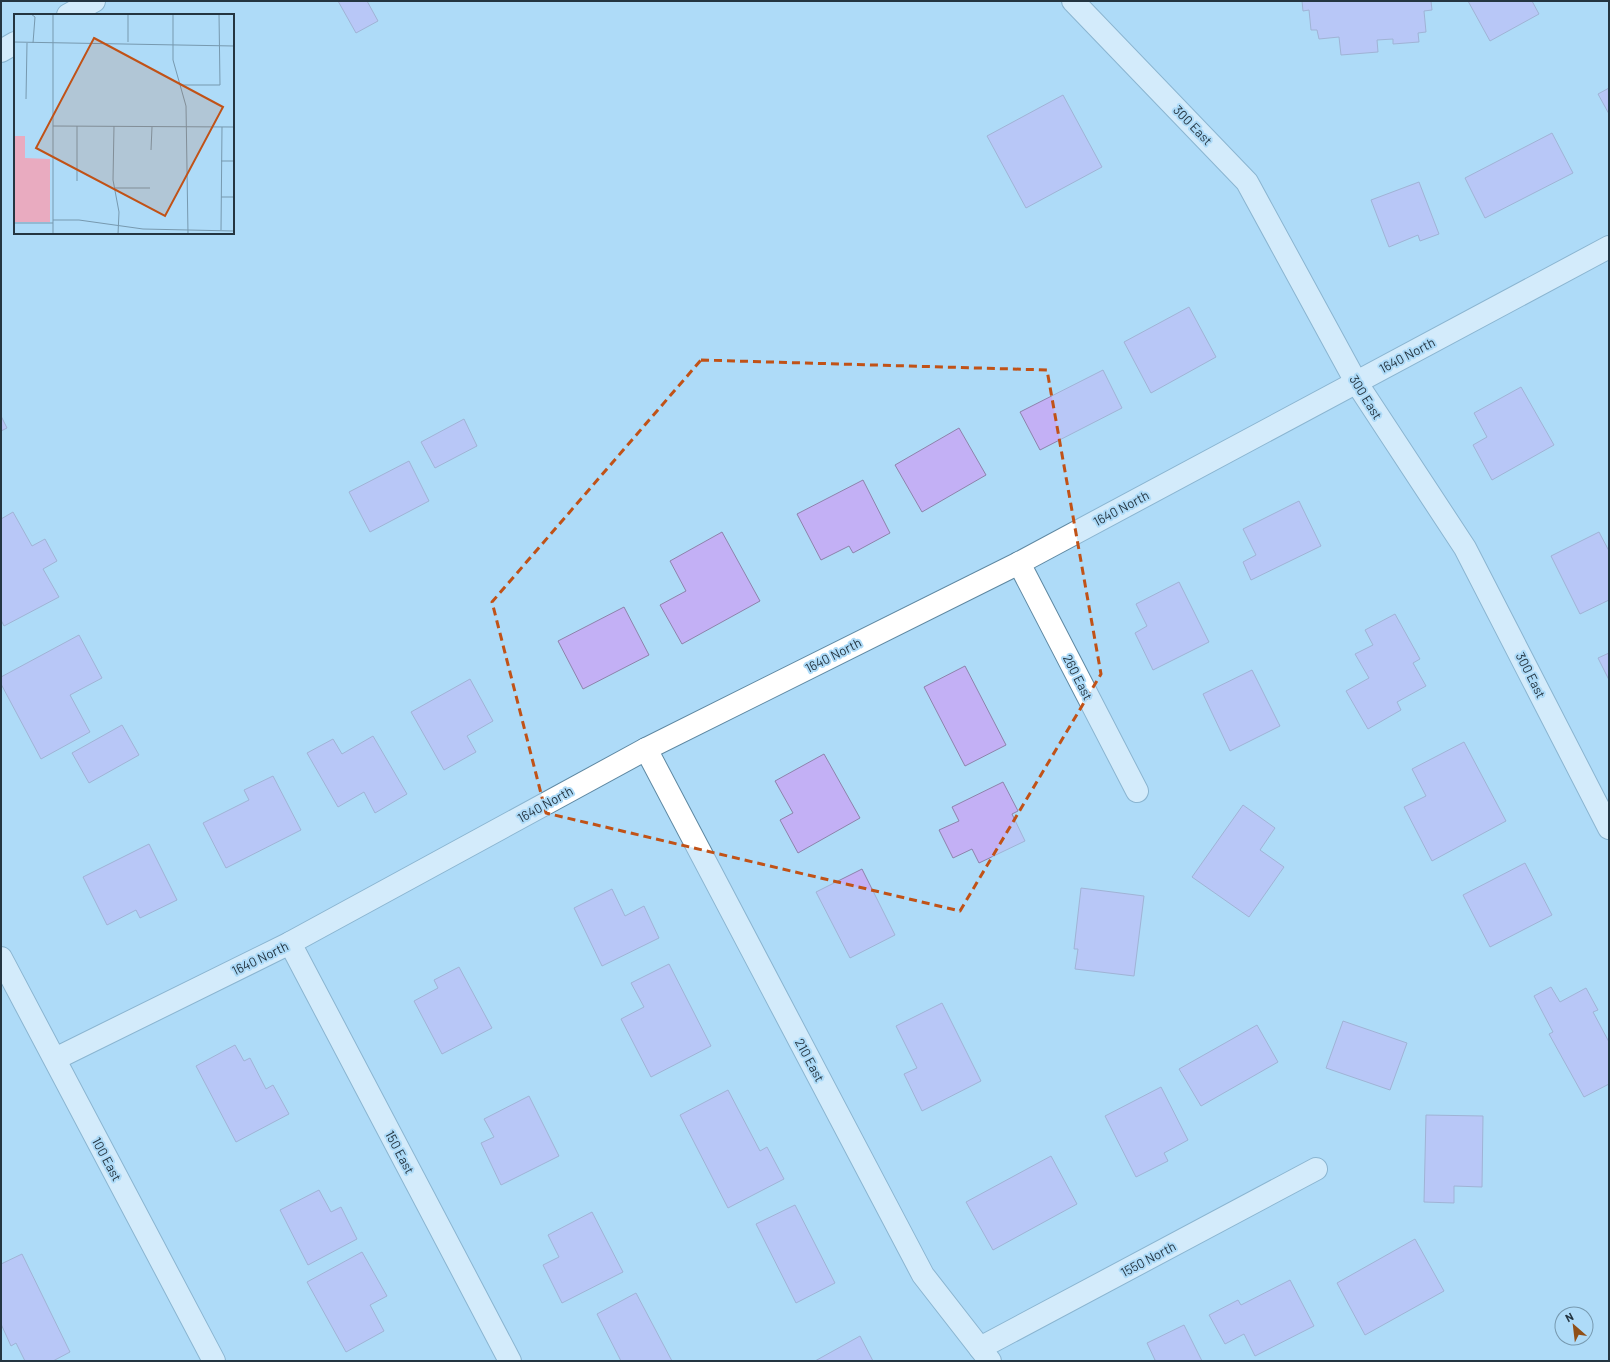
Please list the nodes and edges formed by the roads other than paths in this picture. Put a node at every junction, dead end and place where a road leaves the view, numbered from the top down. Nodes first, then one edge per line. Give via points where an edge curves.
1 (94, 1) edge
2 (1082, 3) edge
3 (70, 14) edge
4 (14, 44) edge
5 (1, 51) edge
6 (1609, 247) edge
7 (1356, 382) junction
8 (1019, 563) junction
9 (646, 749) junction
10 (1138, 791) dead end
11 (1609, 828) edge
12 (290, 943) junction
13 (1, 958) edge
14 (54, 1059) junction
15 (1316, 1169) dead end
16 (985, 1355) edge
17 (214, 1361) edge
18 (510, 1361) edge

1 - 3 street
2 - 7 street, 300 East via 1247,182
4 - 5 street
6 - 7 street, 1640 North
7 - 8 street, 1640 North
7 - 11 street, 300 East via 1465,548
8 - 9 street, 1640 North
8 - 10 street, 260 East
9 - 12 street, 1640 North
9 - 16 street, 210 East via 923,1276
12 - 14 street, 1640 North
12 - 18 street, 150 East
13 - 14 street, 100 East
14 - 17 street, 100 East
15 - 16 street, 1550 North

